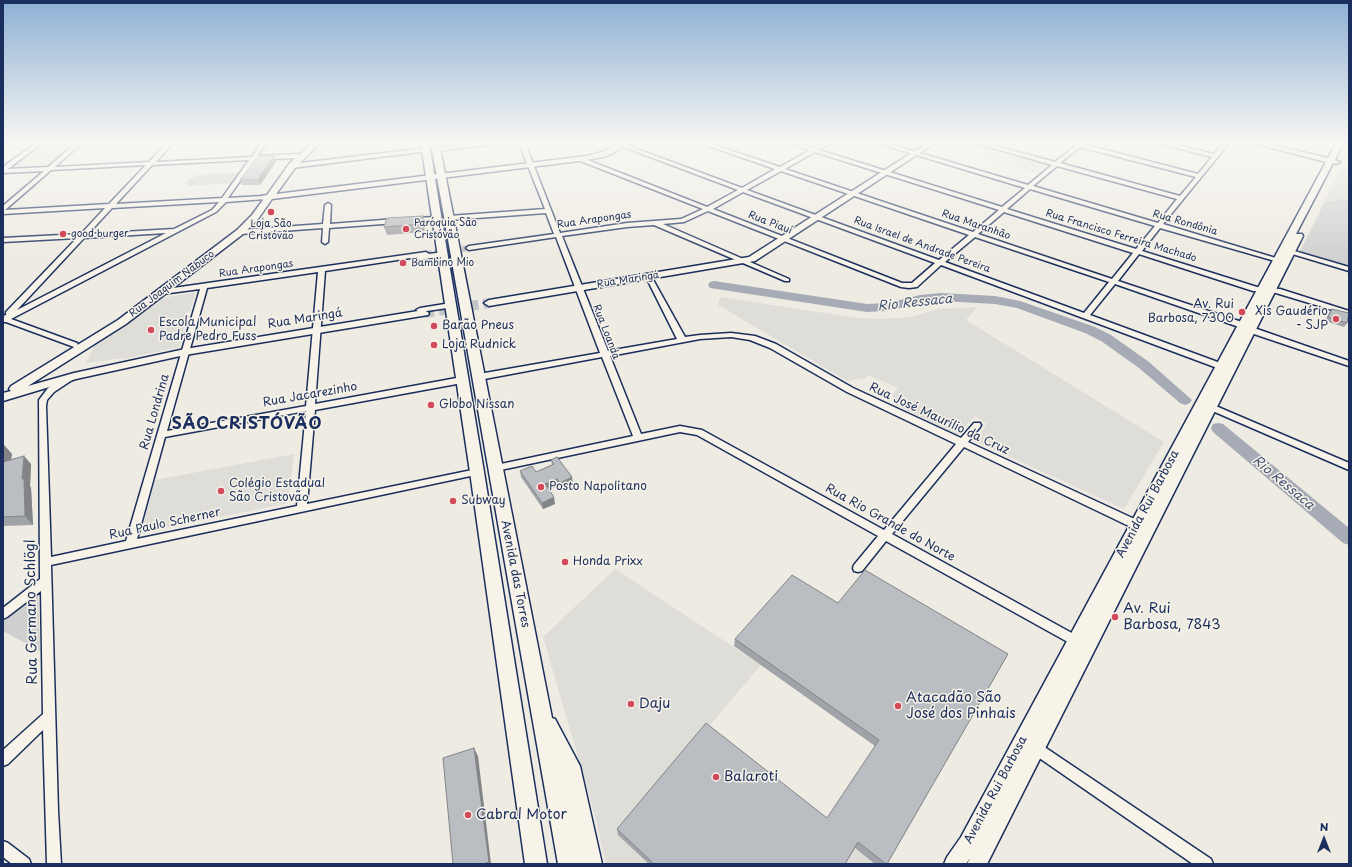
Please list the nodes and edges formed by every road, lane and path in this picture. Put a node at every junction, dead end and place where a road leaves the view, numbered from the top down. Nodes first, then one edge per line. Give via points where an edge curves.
1 (33, 183) edge
2 (132, 183) edge
3 (236, 183) edge
4 (275, 183) edge
5 (277, 183) edge
6 (376, 183) edge
7 (437, 183) edge
8 (537, 183) edge
9 (643, 183) edge
10 (725, 183) edge
11 (754, 183) edge
12 (823, 183) edge
13 (870, 183) edge
14 (920, 183) edge
15 (1017, 183) edge
16 (1033, 183) edge
17 (1128, 183) edge
18 (1194, 183) edge
19 (1320, 183) edge
20 (1323, 183) edge
21 (1029, 187) junction
22 (742, 190) junction
23 (854, 194) junction
24 (266, 197) junction
25 (1181, 198) junction
26 (224, 200) junction
27 (328, 205) dead end
28 (111, 206) junction
29 (708, 209) junction
30 (1003, 209) junction
31 (3, 210) edge
32 (548, 211) junction
33 (817, 217) junction
34 (443, 218) junction
35 (654, 223) junction
36 (1160, 225) junction
37 (326, 226) junction
38 (178, 231) junction
39 (240, 232) junction
40 (973, 234) junction
41 (558, 235) junction
42 (83, 236) junction
43 (784, 239) junction
44 (3, 240) edge
45 (324, 242) dead end
46 (469, 248) tunnel mouth
47 (442, 252) junction
48 (1138, 252) junction
49 (1291, 252) junction
50 (426, 254) tunnel mouth
51 (1277, 260) junction
52 (743, 262) junction
53 (940, 263) junction
54 (352, 265) junction
55 (322, 269) junction
56 (1349, 269) edge
57 (649, 277) junction
58 (787, 280) dead end
59 (1114, 282) junction
60 (204, 286) junction
61 (579, 288) junction
62 (1272, 289) junction
63 (1261, 290) junction
64 (162, 292) junction
65 (151, 294) junction
66 (489, 303) tunnel mouth
67 (451, 305) junction
68 (422, 312) joint
69 (1349, 313) edge
70 (1085, 316) junction
71 (4, 319) edge
72 (1246, 328) junction
73 (317, 330) junction
74 (682, 340) junction
75 (74, 345) junction
76 (185, 352) junction
77 (604, 354) junction
78 (56, 357) junction
79 (1349, 364) edge
80 (1220, 366) junction
81 (49, 368) junction
82 (74, 376) junction
83 (479, 377) junction
84 (462, 380) junction
85 (3, 390) edge
86 (3, 397) edge
87 (1211, 407) junction
88 (310, 408) junction
89 (977, 425) dead end
90 (161, 435) junction
91 (638, 438) junction
92 (962, 443) junction
93 (1349, 467) edge
94 (496, 468) junction
95 (477, 472) junction
96 (302, 508) junction
97 (1136, 525) junction
98 (885, 535) junction
99 (130, 544) junction
100 (45, 562) junction
101 (858, 568) dead end
102 (46, 580) junction
103 (3, 614) edge
104 (1075, 641) junction
105 (542, 715) junction
106 (49, 716) junction
107 (1037, 748) junction
108 (3, 759) edge
109 (3, 848) edge
110 (24, 864) edge
111 (54, 864) edge
112 (536, 864) edge
113 (569, 864) edge
114 (591, 864) edge
115 (954, 864) edge
116 (977, 864) edge
117 (1206, 864) edge

1 - 31 street
2 - 28 street
3 - 26 street
4 - 24 main road, Rua Joaquim Nabuco
5 - 24 main road, Rua Joaquim Nabuco
6 - 24 main road
7 - 34 highway, Avenida das Torres
8 - 32 street, Rua Loanda
9 - 29 street, Rua Piauí
10 - 22 street, Rua Israel de Andrade Pereira
11 - 22 street, Rua Arapongas
12 - 23 street, Rua Maranhão
13 - 23 main road, Rua Maringá
14 - 30 street, Rua Francisco Ferreira Machado
15 - 21 street, Rua Rondônia
16 - 21 street
17 - 25 street
18 - 25 street
19 - 51 main road, Avenida Rui Barbosa
20 - 49 main road, Avenida Rui Barbosa
21 - 30 street
21 - 36 street, Rua Rondônia
22 - 29 street, Rua Arapongas
22 - 33 street, Rua Israel de Andrade Pereira
23 - 33 main road, Rua Maringá
23 - 40 street, Rua Maranhão
24 - 26 street
24 - 39 main road, Rua Joaquim Nabuco via 252,221
24 - 65 main road, Rua Joaquim Nabuco via 238,227
25 - 36 street
26 - 28 street
26 - 38 street via 217,209
27 - 37 street
28 - 31 street
28 - 42 street
29 - 35 street, Rua Arapongas via 678,222
29 - 43 street, Rua Piauí
30 - 40 street
30 - 48 street, Rua Francisco Ferreira Machado
32 - 34 street
32 - 41 street, Rua Loanda
33 - 43 main road, Rua Maringá
33 - 53 street, Rua Israel de Andrade Pereira
34 - 37 street
34 - 47 highway, Avenida das Torres
34 - 83 highway, Avenida das Torres
35 - 41 street, Rua Arapongas
35 - 52 street
36 - 48 street
36 - 51 street, Rua Rondônia
37 - 39 street
37 - 45 street
38 - 42 street
38 - 71 street
39 - 64 main road, Rua Joaquim Nabuco
40 - 53 street
40 - 59 street, Rua Maranhão
41 - 46 street, Rua Arapongas via 538,240
41 - 61 street, Rua Loanda
42 - 44 street
42 - 71 street
43 - 52 main road, Rua Maringá
43 - 53 street, Rua Piauí via 909,286 914,285
47 - 54 street, Rua Arapongas via 352,268
47 - 67 highway, Avenida das Torres
48 - 59 street
48 - 63 street, Rua Francisco Ferreira Machado
49 - 56 street
49 - 62 main road, Avenida Rui Barbosa
50 - 54 street, Rua Arapongas
51 - 63 main road, Avenida Rui Barbosa
52 - 57 main road, Rua Maringá
52 - 58 street
53 - 70 street, Rua Israel de Andrade Pereira
54 - 55 street, Rua Arapongas
55 - 60 street, Rua Arapongas
55 - 73 street
57 - 61 main road, Rua Maringá
57 - 74 street
59 - 70 street
59 - 72 street, Rua Maranhão
60 - 64 street, Rua Arapongas
60 - 76 street, Rua Londrina
61 - 66 main road, Rua Maringá
61 - 77 street, Rua Loanda
62 - 63 street
62 - 69 street
62 - 72 main road, Avenida Rui Barbosa
63 - 72 main road, Avenida Rui Barbosa
64 - 65 main road
64 - 81 main road, Rua Joaquim Nabuco
65 - 75 main road, Rua Joaquim Nabuco
67 - 68 street
67 - 84 highway, Avenida das Torres
68 - 73 main road, Rua Maringá
70 - 80 street, Rua Israel de Andrade Pereira
71 - 75 street
72 - 79 street, Rua Maranhão
72 - 80 main road, Avenida Rui Barbosa
72 - 87 main road, Avenida Rui Barbosa
73 - 76 main road, Rua Maringá
73 - 88 street
74 - 77 street
74 - 92 street, Rua José Maurílio da Cruz via 731,335 752,338 772,346 850,390
75 - 78 main road, Rua Joaquim Nabuco
76 - 82 main road, Rua Maringá
76 - 90 street, Rua Londrina
77 - 83 street
77 - 91 street, Rua Loanda
78 - 81 main road via 50,362
78 - 85 main road, Rua Joaquim Nabuco
80 - 97 main road, Avenida Rui Barbosa
81 - 82 main road via 55,375
81 - 86 main road, Rua Joaquim Nabuco
82 - 86 main road, Rua Maringá
82 - 100 street, Rua Germano Schlögl via 51,390 43,400 42,406
83 - 94 highway, Avenida das Torres
84 - 88 street, Rua Jacarezinho
84 - 95 highway, Avenida das Torres
87 - 93 street
87 - 107 main road, Avenida Rui Barbosa
88 - 90 street, Rua Jacarezinho
88 - 96 street
89 - 92 street
90 - 99 street, Rua Londrina
91 - 94 street
91 - 98 street, Rua Rio Grande do Norte via 680,429 699,432
92 - 97 street, Rua José Maurílio da Cruz
92 - 98 street
94 - 105 highway, Avenida das Torres
95 - 96 street, Rua Paulo Scherner
95 - 112 highway, Avenida das Torres
96 - 99 street, Rua Paulo Scherner
97 - 104 main road, Avenida Rui Barbosa
98 - 101 street
98 - 104 street, Rua Rio Grande do Norte
99 - 100 street, Rua Paulo Scherner
100 - 102 street, Rua Germano Schlögl
102 - 103 street
102 - 106 street, Rua Germano Schlögl
104 - 115 main road, Avenida Rui Barbosa via 968,844
105 - 113 highway, Avenida das Torres
105 - 114 highway via 570,766
106 - 108 street
106 - 111 street, Rua Germano Schlögl
107 - 116 main road, Avenida Rui Barbosa
107 - 117 street
109 - 110 street

